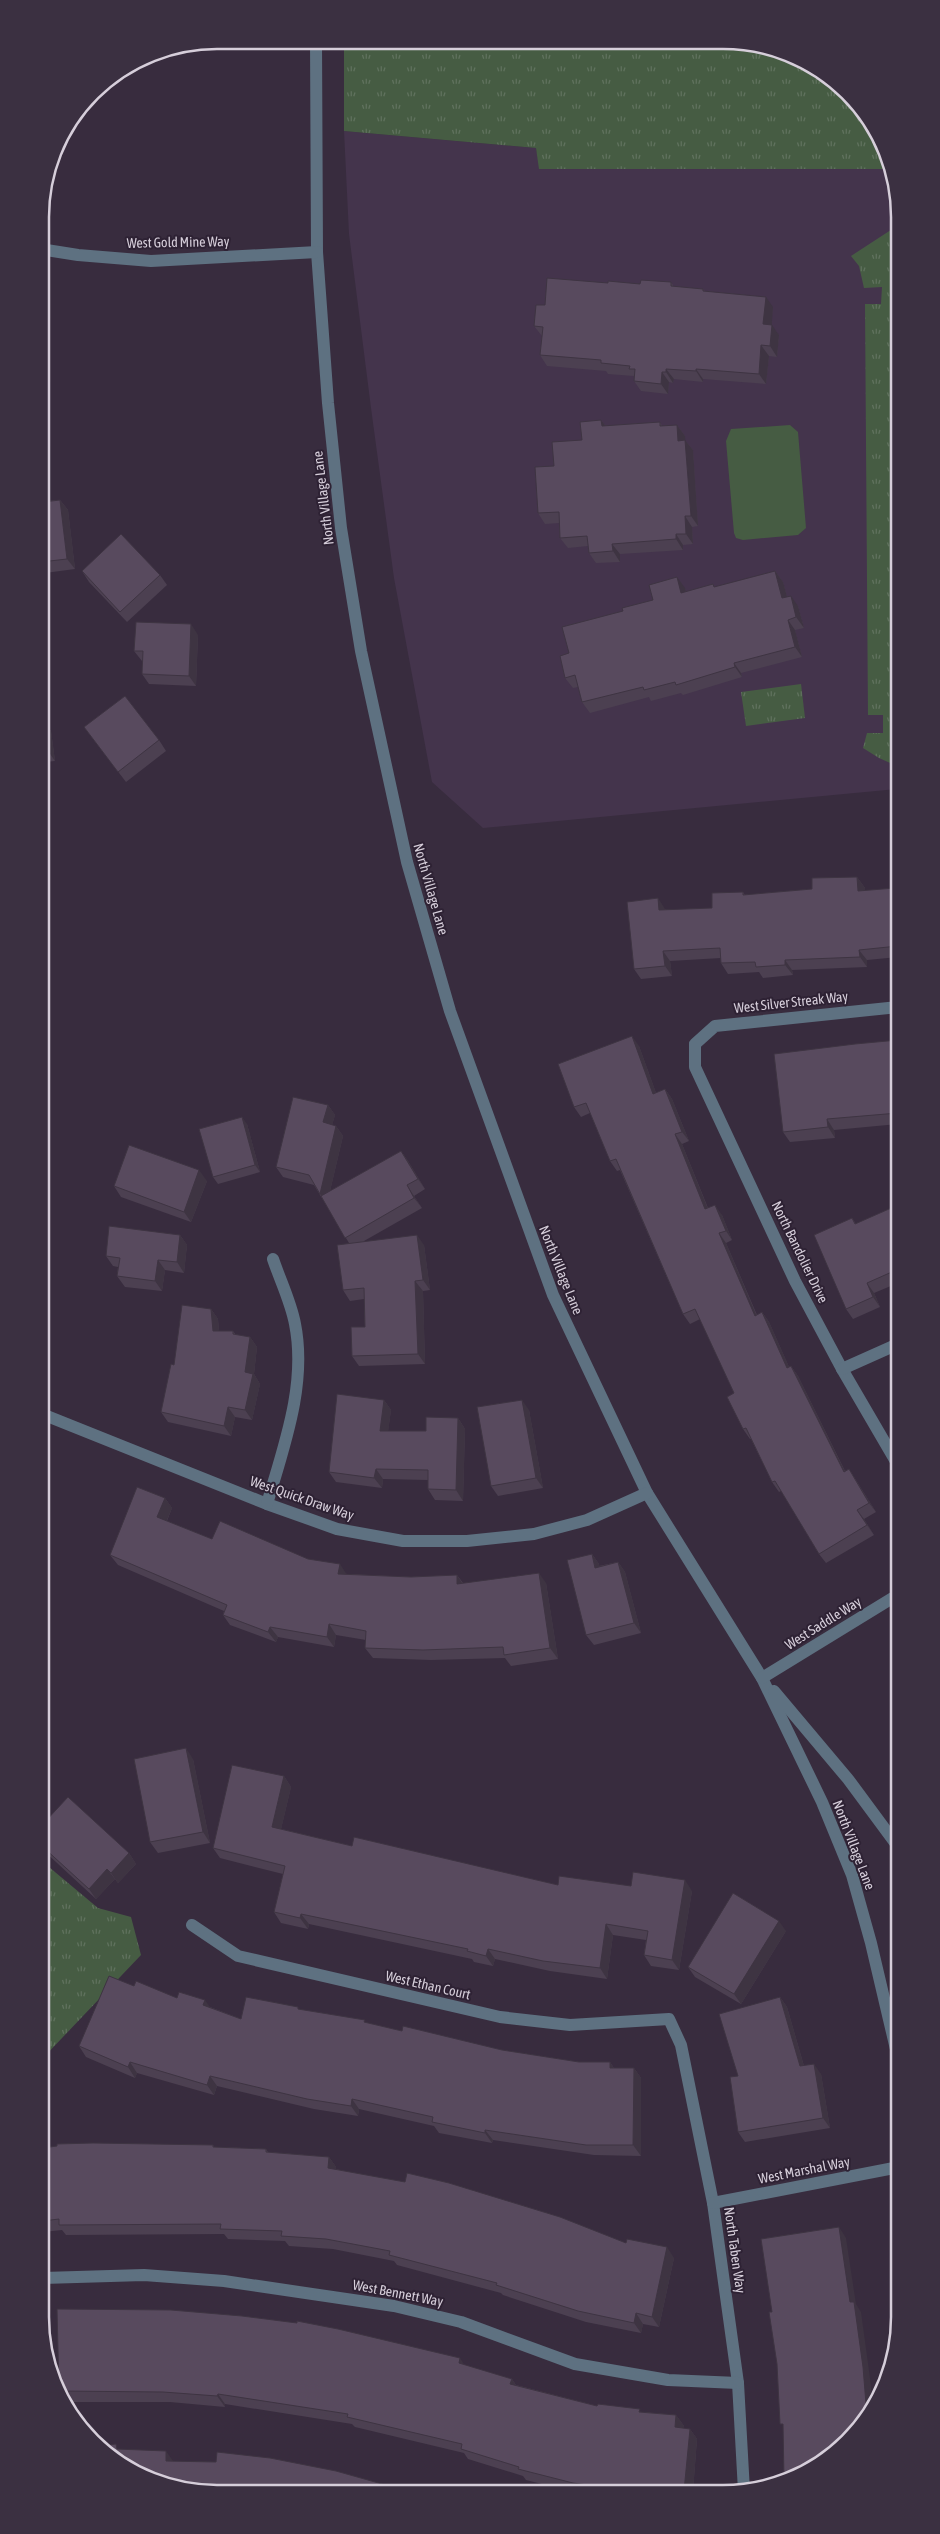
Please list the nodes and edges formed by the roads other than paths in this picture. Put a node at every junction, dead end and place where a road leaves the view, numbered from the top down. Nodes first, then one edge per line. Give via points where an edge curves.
1 (316, 49) edge
2 (49, 251) edge
3 (317, 252) junction
4 (891, 1008) edge
5 (695, 1044) joint
6 (272, 1259) dead end
7 (891, 1347) edge
8 (842, 1369) junction
9 (49, 1417) edge
10 (891, 1453) edge
11 (648, 1492) junction
12 (267, 1504) junction
13 (891, 1599) edge
14 (762, 1678) junction
15 (891, 1837) edge
16 (192, 1925) dead end
17 (668, 2019) joint
18 (891, 2028) edge
19 (891, 2169) edge
20 (714, 2203) junction
21 (49, 2278) edge
22 (738, 2383) junction
23 (744, 2484) edge

1 - 3 street, North Village Lane
2 - 3 street, West Gold Mine Way via 151,261
3 - 11 street, North Village Lane via 341,528 361,651 407,862 450,1011 552,1295
4 - 5 street, West Silver Streak Way via 715,1026
5 - 8 street, North Bandolier Drive via 695,1067 796,1281
6 - 12 street via 295,1323 299,1374 286,1440
7 - 8 street
8 - 10 street, North Bandolier Drive
9 - 12 street, West Quick Draw Way
11 - 12 street, West Quick Draw Way via 587,1520 534,1534 467,1542 394,1540 337,1529
11 - 14 street, North Village Lane
13 - 14 street, West Saddle Way
14 - 15 street, North Village Lane via 848,1779
14 - 18 street, North Village Lane via 822,1802 852,1875
16 - 17 street, West Ethan Court via 238,1956 500,2017 570,2025
17 - 20 street, North Taben Way via 681,2045
19 - 20 street, West Marshal Way
20 - 22 street, North Taben Way
21 - 22 street, West Bennett Way via 144,2275 215,2280 394,2306 461,2322 575,2364 668,2380
22 - 23 street, North Taben Way

